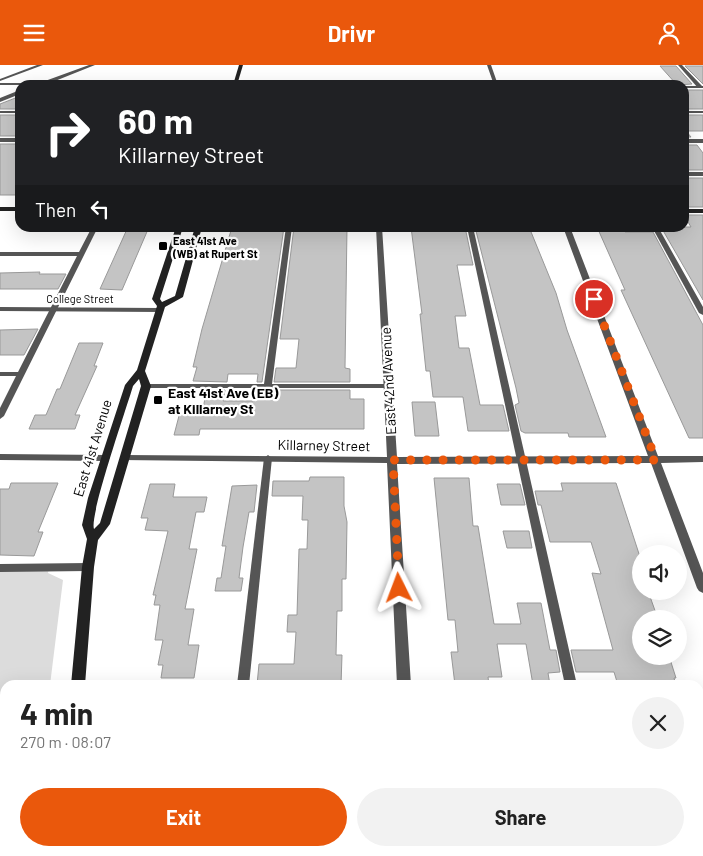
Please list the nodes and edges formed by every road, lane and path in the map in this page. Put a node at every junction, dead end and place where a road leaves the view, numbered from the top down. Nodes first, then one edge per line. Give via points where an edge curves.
1 (41, 65) edge
2 (93, 65) edge
3 (241, 65) edge
4 (488, 65) edge
5 (680, 65) edge
6 (52, 80) edge
7 (236, 80) edge
8 (494, 80) edge
9 (0, 82) edge
10 (15, 83) edge
11 (689, 87) edge
12 (702, 87) edge
13 (15, 94) edge
14 (0, 100) edge
15 (0, 112) edge
16 (15, 112) edge
17 (689, 112) edge
18 (703, 112) edge
19 (0, 140) edge
20 (15, 140) edge
21 (689, 141) edge
22 (703, 141) edge
23 (689, 173) edge
24 (703, 174) edge
25 (0, 209) edge
26 (15, 209) edge
27 (689, 211) edge
28 (703, 211) edge
29 (93, 232) edge
30 (178, 232) edge
31 (198, 232) edge
32 (288, 232) edge
33 (379, 232) edge
34 (471, 232) edge
35 (568, 232) edge
36 (658, 232) edge
37 (0, 254) edge
38 (82, 254) junction
39 (161, 308) junction
40 (0, 309) edge
41 (55, 309) junction
42 (703, 313) edge
43 (141, 371) junction
44 (0, 374) edge
45 (22, 374) junction
46 (268, 385) junction
47 (146, 386) junction
48 (388, 386) junction
49 (0, 416) edge
50 (0, 457) edge
51 (105, 458) junction
52 (124, 458) junction
53 (268, 458) junction
54 (703, 459) edge
55 (393, 460) junction
56 (656, 460) junction
57 (523, 461) junction
58 (93, 539) junction
59 (88, 567) junction
60 (0, 568) edge
61 (703, 588) edge
62 (78, 680) edge
63 (244, 680) edge
64 (404, 680) edge
65 (569, 680) edge

1 - 9 lane
2 - 6 street
3 - 7 main road
4 - 8 street
5 - 12 lane
9 - 10 street
11 - 12 street
13 - 14 street
15 - 16 lane
17 - 18 lane
19 - 20 street
21 - 22 street
23 - 24 lane
25 - 26 main road
27 - 28 main road
29 - 38 lane
30 - 39 main road, East 41st Avenue via 156,299
31 - 39 main road via 179,297
32 - 46 lane
33 - 48 street, East 42nd Avenue
34 - 57 lane
35 - 56 street
36 - 42 lane
37 - 38 lane
38 - 41 lane
39 - 41 street, College Street
39 - 43 main road, East 41st Avenue
40 - 41 street, College Street
41 - 45 lane
43 - 47 main road
43 - 51 main road, East 41st Avenue via 129,385
44 - 45 lane
45 - 49 lane
46 - 47 lane
46 - 48 lane
47 - 52 main road, East 41st Avenue
48 - 55 street, East 42nd Avenue
50 - 51 street
51 - 58 main road, East 41st Avenue via 87,525
52 - 53 street, Killarney Street
52 - 58 main road, East 41st Avenue via 105,524
53 - 55 street, Killarney Street
53 - 63 lane
54 - 56 street, Killarney Street
55 - 57 street, Killarney Street
55 - 64 street, East 42nd Avenue
56 - 57 street, Killarney Street
56 - 61 street
57 - 65 lane
58 - 59 main road, East 41st Avenue
59 - 60 lane
59 - 62 main road, East 41st Avenue

